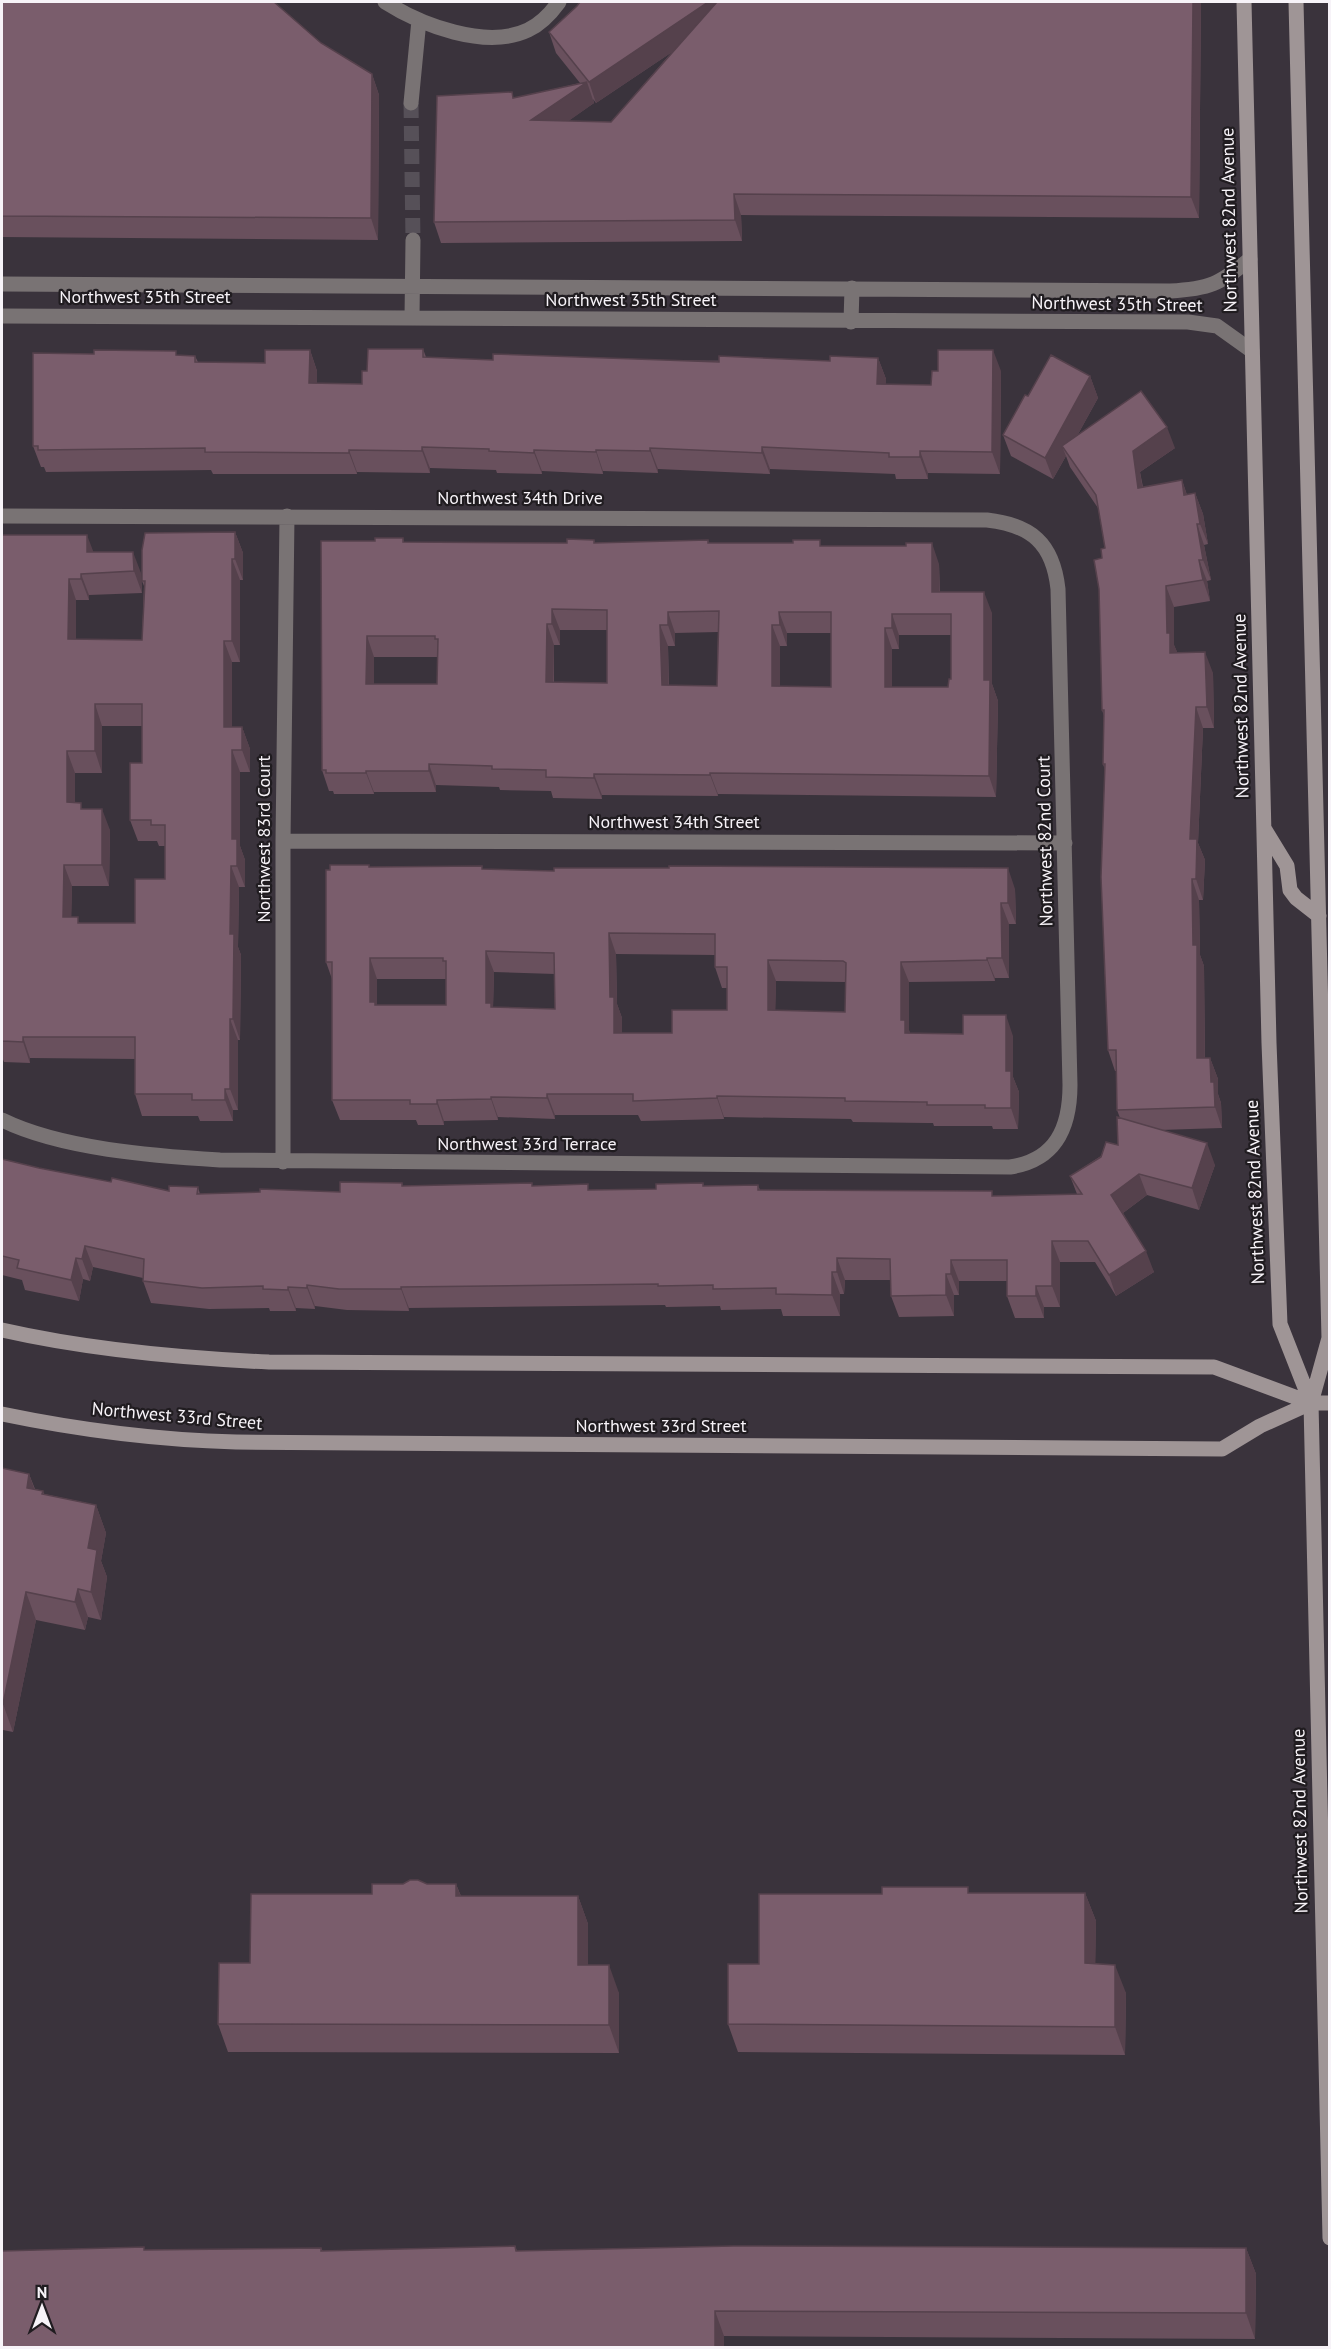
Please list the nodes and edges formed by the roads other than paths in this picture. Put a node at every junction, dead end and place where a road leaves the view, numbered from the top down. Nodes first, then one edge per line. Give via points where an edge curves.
1 (385, 2) edge
2 (559, 2) edge
3 (1244, 2) edge
4 (1296, 2) edge
5 (419, 20) junction
6 (411, 103) tunnel mouth
7 (413, 240) tunnel mouth
8 (1250, 259) junction
9 (2, 284) edge
10 (413, 286) junction
11 (852, 288) junction
12 (2, 316) edge
13 (412, 318) junction
14 (851, 321) junction
15 (1252, 351) junction
16 (2, 516) edge
17 (287, 516) junction
18 (1035, 536) joint
19 (1264, 828) junction
20 (284, 841) junction
21 (1065, 843) junction
22 (1319, 916) junction
23 (2, 1120) edge
24 (1052, 1147) joint
25 (284, 1162) junction
26 (2, 1330) edge
27 (1311, 1403) junction
28 (1329, 1403) edge
29 (2, 1414) edge
30 (1329, 2238) edge

1 - 5 street
2 - 5 street via 540,22 516,34 465,34
3 - 8 street, Northwest 82nd Avenue
4 - 22 street, Northwest 82nd Avenue
5 - 6 street
7 - 10 street
8 - 11 street, Northwest 35th Street via 1217,284 1187,290
8 - 15 street, Northwest 82nd Avenue
9 - 10 street, Northwest 35th Street
10 - 11 street, Northwest 35th Street
10 - 13 street
11 - 14 street
12 - 13 street, Northwest 35th Street
13 - 14 street, Northwest 35th Street
14 - 15 street, Northwest 35th Street via 1188,322 1217,326
15 - 19 street, Northwest 82nd Avenue
16 - 17 street, Northwest 34th Drive
17 - 18 street, Northwest 34th Drive via 987,520 1015,525
17 - 20 street, Northwest 83rd Court
18 - 21 street, Northwest 82nd Court via 1054,564 1058,589
19 - 22 street via 1287,866 1290,890
19 - 27 street, Northwest 82nd Avenue via 1280,1324
20 - 21 street, Northwest 34th Street
20 - 25 street, Northwest 83rd Court
21 - 24 street, Northwest 82nd Court via 1070,1104 1064,1128
22 - 27 street, Northwest 82nd Avenue via 1329,1338
23 - 25 street, Northwest 33rd Terrace via 54,1139 136,1152
24 - 25 street, Northwest 33rd Terrace via 1034,1160 1010,1167
26 - 27 street, Northwest 33rd Street via 146,1354 269,1362 1214,1367
27 - 28 street, Northwest 33rd Street
27 - 29 street, Northwest 33rd Street via 1222,1449 236,1442 110,1432
27 - 30 street, Northwest 82nd Avenue

